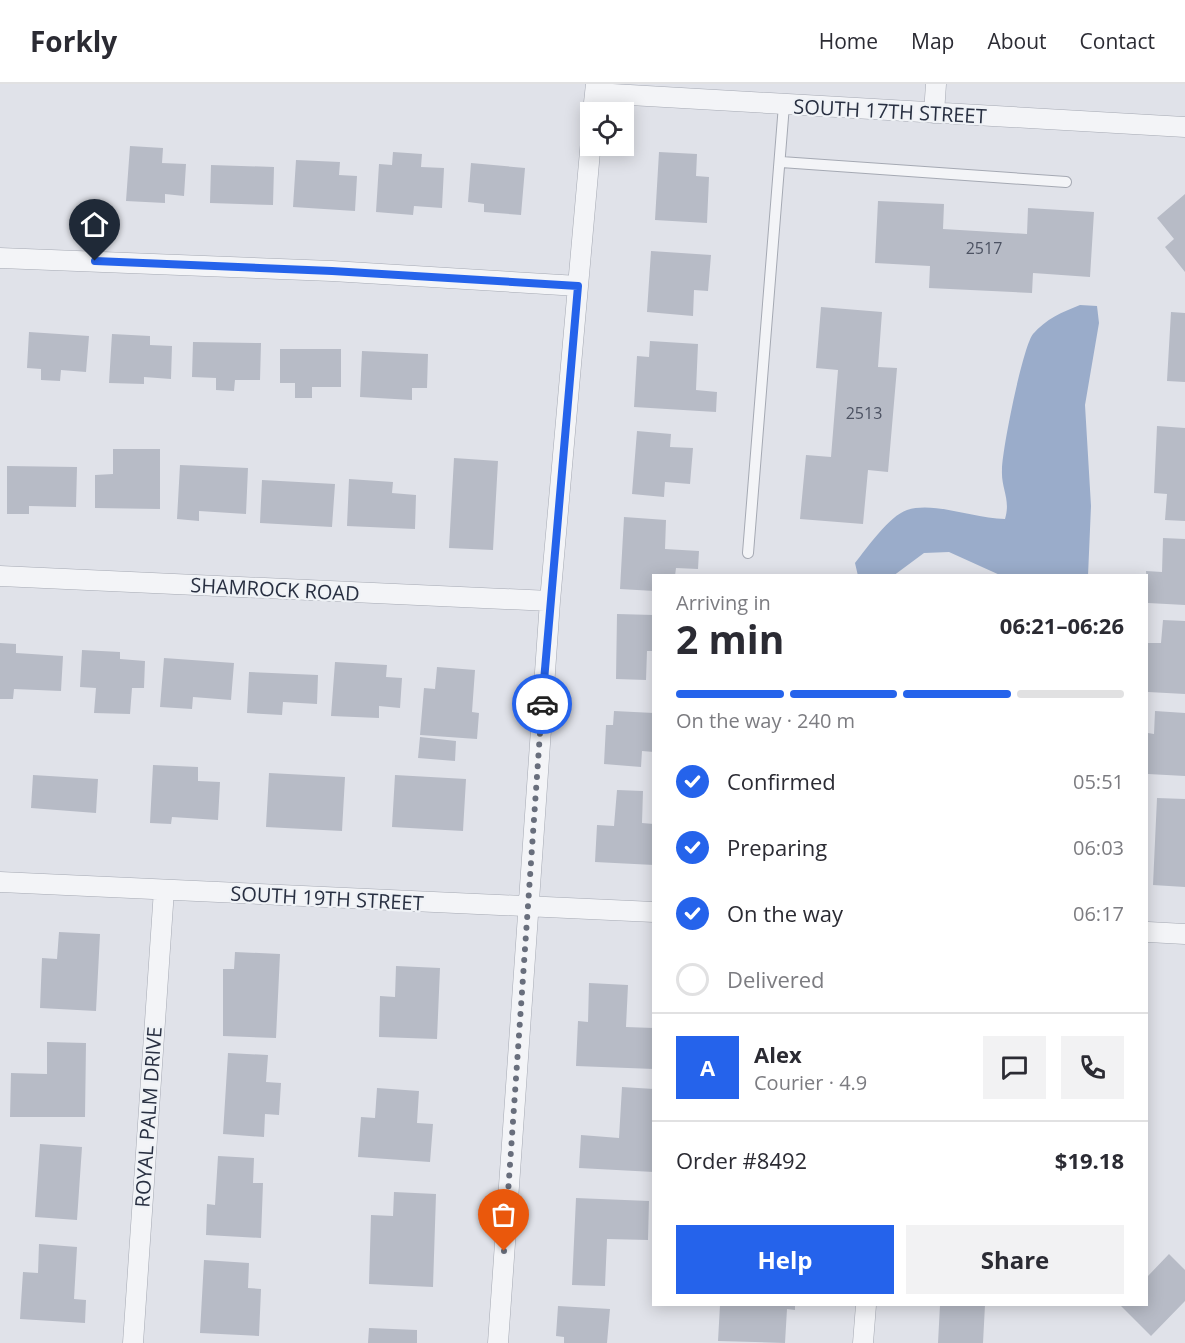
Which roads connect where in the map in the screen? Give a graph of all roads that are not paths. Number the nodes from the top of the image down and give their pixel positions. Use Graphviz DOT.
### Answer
graph roads {
  1 [pos="936,84"];
  2 [pos="595,97"];
  3 [pos="784,105"];
  4 [pos="934,113"];
  5 [pos="1185,127"];
  6 [pos="590,156"];
  7 [pos="781,162"];
  8 [pos="1066,182"];
  9 [pos="0,258"];
  10 [pos="578,286"];
  11 [pos="748,553"];
  12 [pos="0,576"];
  13 [pos="550,601"];
  14 [pos="0,882"];
  15 [pos="164,890"];
  16 [pos="527,907"];
  17 [pos="652,912"];
  18 [pos="1148,932"];
  19 [pos="1185,934"];
  20 [pos="866,1306"];
  21 [pos="133,1343"];
  22 [pos="498,1343"];
  23 [pos="863,1343"];
  1 -- 4 [label="street"];
  2 -- 3 [label="street, SOUTH 17TH STREET"];
  3 -- 4 [label="street, SOUTH 17TH STREET"];
  3 -- 7 [label="lane"];
  4 -- 5 [label="street, SOUTH 17TH STREET"];
  6 -- 10 [label="street"];
  7 -- 8 [label="lane"];
  7 -- 11 [label="lane"];
  9 -- 10 [label="street"];
  10 -- 13 [label="street"];
  12 -- 13 [label="street, SHAMROCK ROAD"];
  13 -- 16 [label="street"];
  14 -- 15 [label="street, SOUTH 19TH STREET"];
  15 -- 16 [label="street, SOUTH 19TH STREET"];
  15 -- 21 [label="street, ROYAL PALM DRIVE"];
  16 -- 17 [label="street, SOUTH 19TH STREET"];
  16 -- 22 [label="street"];
  18 -- 19 [label="street"];
  20 -- 23 [label="street"];
}
